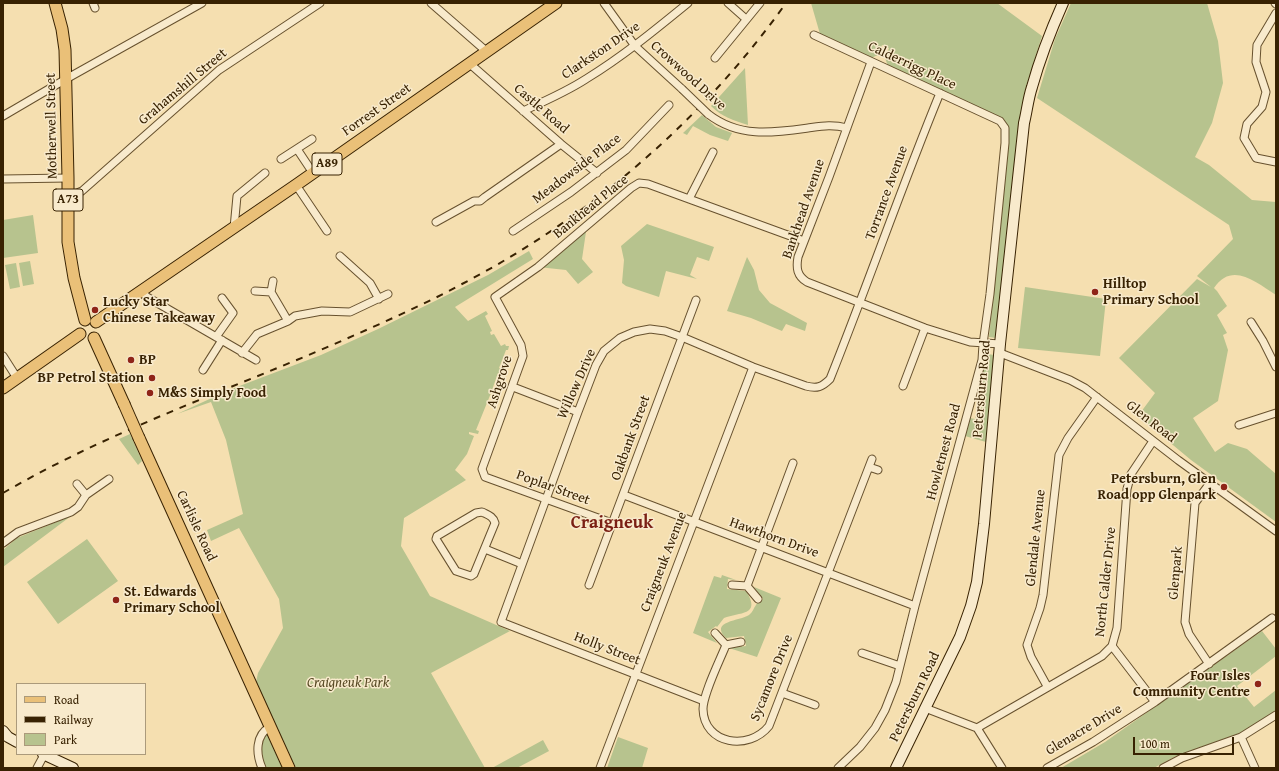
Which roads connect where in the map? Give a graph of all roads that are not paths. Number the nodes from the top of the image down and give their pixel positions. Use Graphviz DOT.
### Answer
graph roads {
  1 [pos="55,3"];
  2 [pos="202,3"];
  3 [pos="320,3"];
  4 [pos="431,3"];
  5 [pos="556,3"];
  6 [pos="604,3"];
  7 [pos="688,3"];
  8 [pos="728,3"];
  9 [pos="760,3"];
  10 [pos="1063,3"];
  11 [pos="1276,13"];
  12 [pos="746,19"];
  13 [pos="814,34"];
  14 [pos="635,46"];
  15 [pos="486,52"];
  16 [pos="715,58"];
  17 [pos="871,62"];
  18 [pos="469,63"];
  19 [pos="66,79"];
  20 [pos="940,93"];
  21 [pos="669,105"];
  22 [pos="523,111"];
  23 [pos="3,116"];
  24 [pos="1000,121"];
  25 [pos="847,128"];
  26 [pos="312,139"];
  27 [pos="560,144"];
  28 [pos="297,149"];
  29 [pos="713,152"];
  30 [pos="281,159"];
  31 [pos="1276,162"];
  32 [pos="265,173"];
  33 [pos="313,173"];
  34 [pos="596,173"];
  35 [pos="68,178"];
  36 [pos="3,179"];
  37 [pos="296,186"];
  38 [pos="68,197"];
  39 [pos="689,199"];
  40 [pos="436,222"];
  41 [pos="234,228"];
  42 [pos="327,231"];
  43 [pos="513,231"];
  44 [pos="804,241"];
  45 [pos="340,256"];
  46 [pos="273,281"];
  47 [pos="140,291"];
  48 [pos="255,291"];
  49 [pos="271,292"];
  50 [pos="388,294"];
  51 [pos="222,298"];
  52 [pos="495,298"];
  53 [pos="379,299"];
  54 [pos="696,300"];
  55 [pos="860,303"];
  56 [pos="91,321"];
  57 [pos="288,321"];
  58 [pos="1251,322"];
  59 [pos="925,328"];
  60 [pos="80,334"];
  61 [pos="682,337"];
  62 [pos="94,338"];
  63 [pos="219,339"];
  64 [pos="983,344"];
  65 [pos="1000,349"];
  66 [pos="242,353"];
  67 [pos="3,356"];
  68 [pos="256,360"];
  69 [pos="1275,364"];
  70 [pos="753,367"];
  71 [pos="203,370"];
  72 [pos="17,378"];
  73 [pos="903,386"];
  74 [pos="513,387"];
  75 [pos="3,388"];
  76 [pos="1097,397"];
  77 [pos="578,412"];
  78 [pos="1276,413"];
  79 [pos="1239,425"];
  80 [pos="1153,441"];
  81 [pos="872,459"];
  82 [pos="793,463"];
  83 [pos="869,467"];
  84 [pos="878,470"];
  85 [pos="485,476"];
  86 [pos="109,479"];
  87 [pos="1210,483"];
  88 [pos="77,484"];
  89 [pos="86,495"];
  90 [pos="624,495"];
  91 [pos="546,499"];
  92 [pos="693,522"];
  93 [pos="612,523"];
  94 [pos="1276,531"];
  95 [pos="3,543"];
  96 [pos="761,548"];
  97 [pos="485,549"];
  98 [pos="522,564"];
  99 [pos="828,572"];
  100 [pos="589,585"];
  101 [pos="732,585"];
  102 [pos="747,586"];
  103 [pos="758,599"];
  104 [pos="916,606"];
  105 [pos="1272,618"];
  106 [pos="501,622"];
  107 [pos="715,632"];
  108 [pos="741,642"];
  109 [pos="726,645"];
  110 [pos="1112,646"];
  111 [pos="862,653"];
  112 [pos="1208,664"];
  113 [pos="900,666"];
  114 [pos="636,674"];
  115 [pos="1047,686"];
  116 [pos="782,692"];
  117 [pos="704,701"];
  118 [pos="1155,702"];
  119 [pos="815,705"];
  120 [pos="925,708"];
  121 [pos="1276,715"];
  122 [pos="270,727"];
  123 [pos="977,728"];
  124 [pos="3,731"];
  125 [pos="1241,737"];
  126 [pos="16,741"];
  127 [pos="43,755"];
  128 [pos="45,755"];
  129 [pos="1167,767"];
  130 [pos="37,768"];
  131 [pos="73,768"];
  132 [pos="262,768"];
  133 [pos="289,768"];
  134 [pos="600,768"];
  135 [pos="838,768"];
  136 [pos="896,768"];
  137 [pos="1002,768"];
  138 [pos="1047,768"];
  139 [pos="1255,768"];
  1 -- 19 [label="main road, Motherwell Street / A73"];
  2 -- 19 [label="street"];
  3 -- 38 [label="street, Grahamshill Street"];
  4 -- 15 [label="street"];
  5 -- 15 [label="main road, Forrest Street / A89"];
  6 -- 14 [label="street, Crowwood Drive"];
  7 -- 14 [label="street, Clarkston Drive"];
  8 -- 12 [label="street"];
  9 -- 12 [label="street"];
  10 -- 65 [label="main road, Petersburn Road"];
  11 -- 31 [label="street"];
  12 -- 16 [label="street"];
  13 -- 17 [label="street, Calderrigg Place"];
  14 -- 22 [label="street, Clarkston Drive"];
  14 -- 25 [label="street, Crowwood Drive, bridge"];
  15 -- 18 [label="main road, Forrest Street / A89"];
  17 -- 20 [label="street, Calderrigg Place"];
  17 -- 25 [label="street, Bankhead Avenue"];
  18 -- 22 [label="street, Castle Road"];
  18 -- 33 [label="main road, Forrest Street / A89"];
  19 -- 23 [label="street"];
  19 -- 35 [label="main road, Motherwell Street / A73"];
  20 -- 24 [label="street, Calderrigg Place"];
  20 -- 55 [label="street, Torrance Avenue"];
  21 -- 34 [label="street, Meadowside Place"];
  22 -- 27 [label="street, Castle Road"];
  24 -- 64 [label="street, Howletnest Road"];
  25 -- 44 [label="street, Bankhead Avenue"];
  26 -- 28 [label="street"];
  27 -- 34 [label="street, Castle Road"];
  27 -- 40 [label="street"];
  28 -- 30 [label="street"];
  28 -- 33 [label="street"];
  29 -- 39 [label="street"];
  32 -- 41 [label="street"];
  33 -- 37 [label="main road, Forrest Street / A89"];
  34 -- 43 [label="street, Meadowside Place"];
  35 -- 36 [label="street"];
  35 -- 38 [label="main road, Motherwell Street / A73"];
  37 -- 41 [label="main road, Forrest Street / A89"];
  37 -- 42 [label="street"];
  38 -- 56 [label="main road, Motherwell Street / A73"];
  39 -- 44 [label="street, Bankhead Place"];
  39 -- 52 [label="street, Bankhead Place"];
  41 -- 47 [label="main road, Forrest Street / A89"];
  44 -- 55 [label="street, Bankhead Avenue"];
  45 -- 53 [label="street"];
  46 -- 49 [label="street"];
  47 -- 56 [label="main road, Forrest Street / A89"];
  47 -- 63 [label="street"];
  48 -- 49 [label="street"];
  49 -- 57 [label="street"];
  50 -- 53 [label="street"];
  51 -- 63 [label="street"];
  52 -- 74 [label="street, Ashgrove"];
  53 -- 57 [label="street"];
  54 -- 61 [label="street, Oakbank Street"];
  55 -- 59 [label="street, Bankhead Avenue"];
  55 -- 70 [label="street, Willow Drive"];
  56 -- 60 [label="main road"];
  56 -- 62 [label="main road"];
  57 -- 66 [label="street"];
  58 -- 69 [label="street"];
  59 -- 64 [label="street, Bankhead Avenue"];
  59 -- 73 [label="street"];
  60 -- 62 [label="main road"];
  60 -- 72 [label="main road"];
  61 -- 70 [label="street, Willow Drive"];
  61 -- 77 [label="street, Willow Drive"];
  61 -- 90 [label="street, Oakbank Street"];
  62 -- 122 [label="main road, Carlisle Road, bridge"];
  63 -- 66 [label="street"];
  63 -- 71 [label="street"];
  64 -- 65 [label="street, Bankhead Avenue"];
  64 -- 104 [label="street, Howletnest Road"];
  65 -- 76 [label="street, Glen Road"];
  65 -- 120 [label="main road, Petersburn Road"];
  66 -- 68 [label="street"];
  67 -- 72 [label="street"];
  70 -- 92 [label="street, Craigneuk Avenue"];
  72 -- 75 [label="main road"];
  74 -- 77 [label="street"];
  74 -- 85 [label="street, Ashgrove"];
  76 -- 80 [label="street, Glen Road"];
  76 -- 115 [label="street, Glendale Avenue"];
  77 -- 91 [label="street, Willow Drive"];
  78 -- 79 [label="street"];
  80 -- 87 [label="street, Glen Road"];
  80 -- 110 [label="street, North Calder Drive"];
  81 -- 83 [label="street, Sycamore Drive"];
  82 -- 96 [label="street"];
  83 -- 84 [label="street"];
  83 -- 99 [label="street, Sycamore Drive"];
  85 -- 91 [label="street, Poplar Street"];
  86 -- 89 [label="street"];
  87 -- 94 [label="street, Glen Road"];
  87 -- 112 [label="street, Glenpark"];
  88 -- 89 [label="street"];
  89 -- 95 [label="street"];
  90 -- 92 [label="street, Hawthorn Drive"];
  90 -- 93 [label="street, Oakbank Street"];
  91 -- 93 [label="street, Poplar Street"];
  91 -- 98 [label="street, Willow Drive"];
  92 -- 96 [label="street, Hawthorn Drive"];
  92 -- 114 [label="street, Craigneuk Avenue"];
  93 -- 100 [label="street, Oakbank Street"];
  96 -- 99 [label="street, Hawthorn Drive"];
  96 -- 102 [label="street"];
  97 -- 97 [label="street"];
  97 -- 98 [label="street"];
  98 -- 106 [label="street, Willow Drive"];
  99 -- 104 [label="street, Hawthorn Drive"];
  99 -- 116 [label="street, Sycamore Drive"];
  101 -- 102 [label="street"];
  102 -- 103 [label="street"];
  104 -- 113 [label="street, Howletnest Road"];
  105 -- 112 [label="street, Glenacre Drive"];
  106 -- 114 [label="street, Holly Street"];
  107 -- 109 [label="street"];
  108 -- 109 [label="street"];
  109 -- 117 [label="street"];
  110 -- 115 [label="street, North Calder Drive"];
  110 -- 118 [label="street"];
  111 -- 113 [label="street"];
  112 -- 118 [label="street, Glenacre Drive"];
  113 -- 135 [label="street, Howletnest Road"];
  114 -- 117 [label="street, Holly Street"];
  114 -- 134 [label="street, Craigneuk Avenue"];
  115 -- 123 [label="street, North Calder Drive"];
  116 -- 117 [label="street, Sycamore Drive"];
  116 -- 119 [label="street"];
  118 -- 138 [label="street, Glenacre Drive"];
  120 -- 123 [label="street"];
  120 -- 136 [label="main road, Petersburn Road"];
  121 -- 125 [label="street"];
  122 -- 132 [label="street"];
  122 -- 133 [label="main road, Carlisle Road"];
  123 -- 137 [label="street"];
  124 -- 126 [label="main road"];
  125 -- 129 [label="street"];
  125 -- 139 [label="street"];
  127 -- 130 [label="street"];
  128 -- 131 [label="main road"];
}
